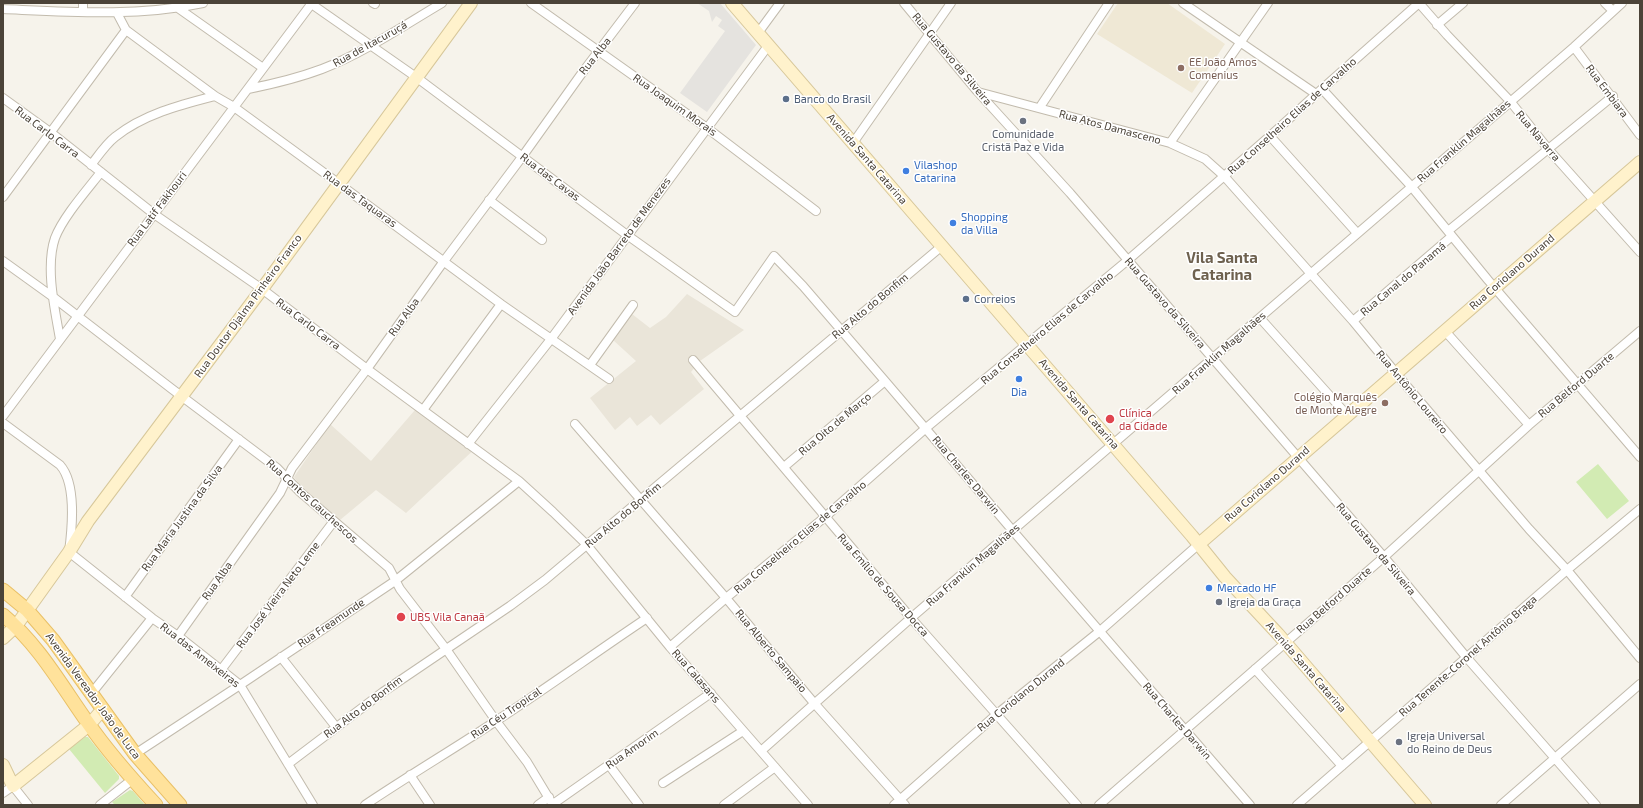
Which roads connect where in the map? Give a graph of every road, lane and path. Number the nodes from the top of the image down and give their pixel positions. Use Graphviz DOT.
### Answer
graph roads {
  1 [pos="83,3"];
  2 [pos="202,3"];
  3 [pos="311,3"];
  4 [pos="442,3"];
  5 [pos="470,3"];
  6 [pos="531,3"];
  7 [pos="635,3"];
  8 [pos="732,3"];
  9 [pos="780,3"];
  10 [pos="904,3"];
  11 [pos="951,3"];
  12 [pos="1109,3"];
  13 [pos="1183,3"];
  14 [pos="1268,3"];
  15 [pos="1419,3"];
  16 [pos="1463,3"];
  17 [pos="1605,3"];
  18 [pos="1622,3"];
  19 [pos="178,8"];
  20 [pos="3,9"];
  21 [pos="1613,11"];
  22 [pos="83,12"];
  23 [pos="117,13"];
  24 [pos="1437,25"];
  25 [pos="126,30"];
  26 [pos="758,33"];
  27 [pos="931,34"];
  28 [pos="1240,42"];
  29 [pos="369,46"];
  30 [pos="768,46"];
  31 [pos="1574,47"];
  32 [pos="599,52"];
  33 [pos="264,68"];
  34 [pos="416,77"];
  35 [pos="248,89"];
  36 [pos="977,91"];
  37 [pos="1319,92"];
  38 [pos="216,96"];
  39 [pos="1613,96"];
  40 [pos="3,98"];
  41 [pos="1510,101"];
  42 [pos="234,107"];
  43 [pos="1040,107"];
  44 [pos="707,128"];
  45 [pos="50,132"];
  46 [pos="1640,135"];
  47 [pos="1270,136"];
  48 [pos="853,143"];
  49 [pos="1170,143"];
  50 [pos="1549,150"];
  51 [pos="522,156"];
  52 [pos="1640,162"];
  53 [pos="91,165"];
  54 [pos="101,172"];
  55 [pos="1224,176"];
  56 [pos="338,183"];
  57 [pos="1411,186"];
  58 [pos="3,197"];
  59 [pos="489,200"];
  60 [pos="1594,200"];
  61 [pos="816,211"];
  62 [pos="154,214"];
  63 [pos="1357,233"];
  64 [pos="1450,234"];
  65 [pos="627,235"];
  66 [pos="542,240"];
  67 [pos="942,246"];
  68 [pos="1640,252"];
  69 [pos="774,256"];
  70 [pos="1128,260"];
  71 [pos="3,261"];
  72 [pos="444,261"];
  73 [pos="1311,274"];
  74 [pos="1495,287"];
  75 [pos="262,289"];
  76 [pos="53,297"];
  77 [pos="501,304"];
  78 [pos="633,305"];
  79 [pos="77,317"];
  80 [pos="1260,318"];
  81 [pos="1353,321"];
  82 [pos="841,330"];
  83 [pos="1445,331"];
  84 [pos="1640,331"];
  85 [pos="60,339"];
  86 [pos="551,339"];
  87 [pos="1027,345"];
  88 [pos="1213,358"];
  89 [pos="693,360"];
  90 [pos="590,365"];
  91 [pos="367,369"];
  92 [pos="1396,372"];
  93 [pos="609,379"];
  94 [pos="886,381"];
  95 [pos="1578,384"];
  96 [pos="182,397"];
  97 [pos="423,410"];
  98 [pos="1348,414"];
  99 [pos="3,416"];
  100 [pos="740,416"];
  101 [pos="3,423"];
  102 [pos="575,424"];
  103 [pos="1529,425"];
  104 [pos="926,428"];
  105 [pos="239,439"];
  106 [pos="468,444"];
  107 [pos="1113,444"];
  108 [pos="1298,457"];
  109 [pos="1640,457"];
  110 [pos="784,467"];
  111 [pos="1480,471"];
  112 [pos="288,478"];
  113 [pos="519,481"];
  114 [pos="641,500"];
  115 [pos="1640,509"];
  116 [pos="825,517"];
  117 [pos="334,521"];
  118 [pos="1013,531"];
  119 [pos="586,544"];
  120 [pos="1198,544"];
  121 [pos="69,552"];
  122 [pos="1384,557"];
  123 [pos="1567,570"];
  124 [pos="395,581"];
  125 [pos="3,590"];
  126 [pos="125,597"];
  127 [pos="726,598"];
  128 [pos="27,610"];
  129 [pos="3,615"];
  130 [pos="152,618"];
  131 [pos="647,618"];
  132 [pos="911,618"];
  133 [pos="16,626"];
  134 [pos="1100,632"];
  135 [pos="178,636"];
  136 [pos="3,638"];
  137 [pos="1285,644"];
  138 [pos="670,646"];
  139 [pos="446,649"];
  140 [pos="281,657"];
  141 [pos="1467,658"];
  142 [pos="1640,658"];
  143 [pos="1255,669"];
  144 [pos="222,670"];
  145 [pos="1640,684"];
  146 [pos="240,686"];
  147 [pos="91,694"];
  148 [pos="711,694"];
  149 [pos="814,703"];
  150 [pos="103,709"];
  151 [pos="997,714"];
  152 [pos="496,721"];
  153 [pos="89,725"];
  154 [pos="336,727"];
  155 [pos="1185,729"];
  156 [pos="743,731"];
  157 [pos="1370,741"];
  158 [pos="761,751"];
  159 [pos="135,754"];
  160 [pos="1554,758"];
  161 [pos="288,764"];
  162 [pos="3,765"];
  163 [pos="609,765"];
  164 [pos="1342,766"];
  165 [pos="775,767"];
  166 [pos="410,775"];
  167 [pos="133,779"];
  168 [pos="663,783"];
  169 [pos="13,786"];
  170 [pos="3,793"];
  171 [pos="552,802"];
  172 [pos="899,803"];
  173 [pos="28,805"];
  174 [pos="100,805"];
  175 [pos="156,805"];
  176 [pos="180,805"];
  177 [pos="313,805"];
  178 [pos="365,805"];
  179 [pos="430,805"];
  180 [pos="538,805"];
  181 [pos="639,805"];
  182 [pos="724,805"];
  183 [pos="808,805"];
  184 [pos="1077,805"];
  185 [pos="1099,805"];
  186 [pos="1250,805"];
  187 [pos="1297,805"];
  188 [pos="1425,805"];
  189 [pos="1501,805"];
  190 [pos="1596,805"];
  1 -- 22 [label="street"];
  2 -- 19 [label="street"];
  3 -- 29 [label="street, Rua das Cavas"];
  3 -- 33 [label="street, Rua Latif Fakhouri"];
  4 -- 29 [label="street, Rua de Itacuruçá"];
  5 -- 34 [label="street, Rua Doutor Djalma Pinheiro Franco"];
  6 -- 32 [label="street, Rua Joaquim Morais"];
  7 -- 32 [label="street, Rua Alba"];
  8 -- 26 [label="street, Avenida Santa Catarina"];
  9 -- 26 [label="street"];
  10 -- 27 [label="street, Rua Gustavo da Silveira"];
  11 -- 27 [label="street"];
  12 -- 43 [label="street"];
  13 -- 28 [label="street"];
  14 -- 28 [label="street, Rua Atos Damasceno"];
  15 -- 24 [label="street, Rua Navarra"];
  15 -- 37 [label="street, Rua Conselheiro Elias de Carvalho"];
  16 -- 24 [label="street"];
  17 -- 21 [label="street"];
  18 -- 21 [label="street, Rua Franklin Magalhães"];
  19 -- 23 [label="street"];
  19 -- 33 [label="street"];
  20 -- 22 [label="street"];
  21 -- 31 [label="street, Rua Franklin Magalhães"];
  22 -- 23 [label="street"];
  23 -- 25 [label="street, Rua das Taquaras"];
  24 -- 41 [label="street, Rua Navarra"];
  25 -- 38 [label="street, Rua das Taquaras"];
  25 -- 45 [label="street"];
  26 -- 30 [label="street, Avenida Santa Catarina"];
  27 -- 36 [label="street, Rua Gustavo da Silveira"];
  27 -- 48 [label="street"];
  28 -- 37 [label="street"];
  28 -- 49 [label="street, Rua Atos Damasceno"];
  29 -- 34 [label="street, Rua das Cavas"];
  29 -- 35 [label="street, Rua de Itacuruçá"];
  30 -- 44 [label="street, Avenida João Barreto de Menezes"];
  30 -- 48 [label="street, Avenida Santa Catarina"];
  31 -- 39 [label="street, Rua Embiara"];
  31 -- 41 [label="street, Rua Franklin Magalhães"];
  32 -- 44 [label="street, Rua Joaquim Morais"];
  32 -- 51 [label="street, Rua Alba"];
  33 -- 35 [label="street, Rua Latif Fakhouri"];
  34 -- 51 [label="street, Rua das Cavas"];
  34 -- 56 [label="street, Rua Doutor Djalma Pinheiro Franco"];
  35 -- 42 [label="street, Rua Latif Fakhouri"];
  36 -- 43 [label="street, Rua Atos Damasceno"];
  36 -- 70 [label="street, Rua Gustavo da Silveira"];
  37 -- 47 [label="street, Rua Conselheiro Elias de Carvalho"];
  37 -- 57 [label="street"];
  38 -- 42 [label="street, Rua das Taquaras"];
  38 -- 53 [label="street"];
  39 -- 46 [label="street, Rua Embiara"];
  39 -- 50 [label="street, Rua Canal do Panamá"];
  40 -- 45 [label="street, Rua Carlo Carra"];
  41 -- 50 [label="street, Rua Navarra"];
  41 -- 57 [label="street, Rua Franklin Magalhães"];
  42 -- 56 [label="street, Rua das Taquaras"];
  42 -- 62 [label="street, Rua Latif Fakhouri"];
  43 -- 49 [label="street, Rua Atos Damasceno"];
  44 -- 61 [label="street, Rua Joaquim Morais"];
  44 -- 65 [label="street, Avenida João Barreto de Menezes"];
  45 -- 53 [label="street, Rua Carlo Carra"];
  45 -- 58 [label="street"];
  47 -- 55 [label="street, Rua Conselheiro Elias de Carvalho"];
  47 -- 63 [label="street"];
  48 -- 67 [label="street, Avenida Santa Catarina"];
  49 -- 55 [label="street, Rua Antônio Loureiro"];
  50 -- 60 [label="street, Rua Navarra"];
  50 -- 64 [label="street, Rua Canal do Panamá"];
  51 -- 59 [label="street, Rua Alba"];
  51 -- 65 [label="street, Rua das Cavas"];
  52 -- 60 [label="street, Rua Coriolano Durand"];
  53 -- 54 [label="street, Rua Carlo Carra"];
  54 -- 62 [label="street, Rua Carlo Carra"];
  54 -- 76 [label="street"];
  55 -- 70 [label="street, Rua Conselheiro Elias de Carvalho"];
  55 -- 73 [label="street, Rua Antônio Loureiro"];
  56 -- 72 [label="street, Rua das Taquaras"];
  56 -- 75 [label="street, Rua Doutor Djalma Pinheiro Franco"];
  57 -- 63 [label="street, Rua Franklin Magalhães"];
  57 -- 64 [label="street"];
  59 -- 66 [label="street"];
  59 -- 72 [label="street, Rua Alba"];
  60 -- 68 [label="street, Rua Navarra"];
  60 -- 74 [label="street, Rua Coriolano Durand"];
  62 -- 75 [label="street, Rua Carlo Carra"];
  62 -- 79 [label="street, Rua Latif Fakhouri"];
  63 -- 73 [label="street, Rua Franklin Magalhães"];
  64 -- 74 [label="street"];
  64 -- 81 [label="street, Rua Canal do Panamá"];
  65 -- 69 [label="street, Rua das Cavas"];
  65 -- 86 [label="street, Avenida João Barreto de Menezes"];
  67 -- 82 [label="street, Rua Alto do Bonfim"];
  67 -- 87 [label="street, Avenida Santa Catarina"];
  69 -- 82 [label="street, Rua Charles Darwin"];
  70 -- 87 [label="street, Rua Conselheiro Elias de Carvalho"];
  70 -- 88 [label="street, Rua Gustavo da Silveira"];
  71 -- 76 [label="street, Rua Contos Gauchescos"];
  72 -- 77 [label="street, Rua das Taquaras"];
  72 -- 91 [label="street, Rua Alba"];
  73 -- 80 [label="street, Rua Franklin Magalhães"];
  73 -- 81 [label="street, Rua Antônio Loureiro"];
  74 -- 83 [label="street, Rua Coriolano Durand"];
  74 -- 95 [label="street"];
  75 -- 91 [label="street, Rua Carlo Carra"];
  75 -- 96 [label="street, Rua Doutor Djalma Pinheiro Franco"];
  76 -- 79 [label="street, Rua Contos Gauchescos"];
  76 -- 85 [label="street"];
  77 -- 86 [label="street, Rua das Taquaras"];
  77 -- 97 [label="street"];
  78 -- 90 [label="street"];
  79 -- 85 [label="street, Rua Latif Fakhouri"];
  79 -- 96 [label="street, Rua Contos Gauchescos"];
  80 -- 88 [label="street, Rua Franklin Magalhães"];
  80 -- 98 [label="street"];
  81 -- 92 [label="street, Rua Antônio Loureiro"];
  82 -- 94 [label="street, Rua Charles Darwin"];
  82 -- 100 [label="street, Rua Alto do Bonfim"];
  83 -- 92 [label="street, Rua Coriolano Durand"];
  83 -- 103 [label="street"];
  84 -- 95 [label="street, Rua Belford Duarte"];
  85 -- 99 [label="street, Rua Latif Fakhouri"];
  86 -- 90 [label="street, Rua das Taquaras"];
  86 -- 106 [label="street, Avenida João Barreto de Menezes"];
  87 -- 104 [label="street, Rua Conselheiro Elias de Carvalho"];
  87 -- 107 [label="street, Avenida Santa Catarina"];
  88 -- 107 [label="street, Rua Franklin Magalhães"];
  88 -- 108 [label="street, Rua Gustavo da Silveira"];
  89 -- 100 [label="street, Rua Emílio de Sousa Docca"];
  90 -- 93 [label="street, Rua das Taquaras"];
  91 -- 97 [label="street, Rua Carlo Carra"];
  91 -- 112 [label="street, Rua Alba"];
  92 -- 98 [label="street, Rua Coriolano Durand"];
  92 -- 111 [label="street, Rua Antônio Loureiro"];
  94 -- 104 [label="street, Rua Charles Darwin"];
  94 -- 110 [label="street, Rua Oito de Março"];
  95 -- 103 [label="street, Rua Belford Duarte"];
  95 -- 109 [label="street"];
  96 -- 105 [label="street, Rua Contos Gauchescos"];
  96 -- 121 [label="street, Rua Doutor Djalma Pinheiro Franco"];
  97 -- 106 [label="street, Rua Carlo Carra"];
  98 -- 108 [label="street, Rua Coriolano Durand"];
  100 -- 110 [label="street, Rua Emílio de Sousa Docca"];
  100 -- 114 [label="street, Rua Alto do Bonfim"];
  101 -- 121 [label="street"];
  102 -- 114 [label="street, Rua Alberto Sampaio"];
  103 -- 111 [label="street, Rua Belford Duarte"];
  104 -- 116 [label="street, Rua Conselheiro Elias de Carvalho"];
  104 -- 118 [label="street, Rua Charles Darwin"];
  105 -- 112 [label="street, Rua Contos Gauchescos"];
  105 -- 126 [label="street, Rua Maria Justina da Silva"];
  106 -- 113 [label="street, Rua Carlo Carra"];
  107 -- 118 [label="street, Rua Franklin Magalhães"];
  107 -- 120 [label="street, Avenida Santa Catarina"];
  108 -- 120 [label="street, Rua Coriolano Durand"];
  108 -- 122 [label="street, Rua Gustavo da Silveira"];
  110 -- 116 [label="street, Rua Emílio de Sousa Docca"];
  111 -- 122 [label="street, Rua Belford Duarte"];
  111 -- 123 [label="street, Rua Antônio Loureiro"];
  112 -- 117 [label="street, Rua Contos Gauchescos"];
  112 -- 135 [label="street, Rua Alba"];
  113 -- 119 [label="street, Rua Carlo Carra"];
  113 -- 124 [label="street, Rua Freamunde"];
  114 -- 119 [label="street, Rua Alto do Bonfim"];
  114 -- 127 [label="street, Rua Alberto Sampaio"];
  115 -- 123 [label="street, Rua Tenente-Coronel Antônio Braga"];
  116 -- 127 [label="street, Rua Conselheiro Elias de Carvalho"];
  116 -- 132 [label="street, Rua Emílio de Sousa Docca"];
  117 -- 124 [label="street, Rua Contos Gauchescos"];
  117 -- 144 [label="street, Rua José Vieira Neto Leme"];
  118 -- 132 [label="street, Rua Franklin Magalhães"];
  118 -- 134 [label="street, Rua Charles Darwin"];
  119 -- 131 [label="street, Rua Calasans"];
  119 -- 139 [label="street, Rua Alto do Bonfim"];
  120 -- 134 [label="street, Rua Coriolano Durand"];
  120 -- 137 [label="street, Avenida Santa Catarina"];
  121 -- 126 [label="street, Rua das Ameixeiras"];
  121 -- 128 [label="street, Rua Doutor Djalma Pinheiro Franco"];
  122 -- 137 [label="street, Rua Belford Duarte"];
  122 -- 141 [label="street, Rua Gustavo da Silveira"];
  123 -- 141 [label="street, Rua Tenente-Coronel Antônio Braga"];
  123 -- 142 [label="street, Rua Antônio Loureiro"];
  124 -- 139 [label="street, Rua Contos Gauchescos"];
  124 -- 140 [label="street, Rua Freamunde"];
  125 -- 128 [label="main road, Avenida Vereador João de Luca"];
  126 -- 130 [label="street, Rua das Ameixeiras"];
  127 -- 138 [label="street, Rua Conselheiro Elias de Carvalho"];
  127 -- 149 [label="street, Rua Alberto Sampaio"];
  128 -- 133 [label="street, Rua Doutor Djalma Pinheiro Franco"];
  128 -- 147 [label="main road, Avenida Vereador João de Luca"];
  129 -- 133 [label="main road, Avenida Vereador João de Luca"];
  130 -- 135 [label="street, Rua das Ameixeiras"];
  130 -- 147 [label="street"];
  131 -- 138 [label="street, Rua Calasans"];
  131 -- 152 [label="street, Rua Céu Tropical"];
  132 -- 149 [label="street, Rua Franklin Magalhães"];
  132 -- 151 [label="street, Rua Emílio de Sousa Docca"];
  133 -- 136 [label="street"];
  133 -- 153 [label="main road, Avenida Vereador João de Luca"];
  134 -- 151 [label="street, Rua Coriolano Durand"];
  134 -- 155 [label="street, Rua Charles Darwin"];
  135 -- 144 [label="street, Rua das Ameixeiras"];
  137 -- 143 [label="street, Rua Belford Duarte"];
  137 -- 157 [label="street, Avenida Santa Catarina"];
  138 -- 148 [label="street, Rua Calasans"];
  139 -- 152 [label="street, Rua Contos Gauchescos"];
  139 -- 154 [label="street, Rua Alto do Bonfim"];
  140 -- 146 [label="street, Rua Freamunde"];
  140 -- 154 [label="street"];
  141 -- 157 [label="street, Rua Tenente-Coronel Antônio Braga"];
  141 -- 160 [label="street, Rua Gustavo da Silveira"];
  143 -- 155 [label="street, Rua Belford Duarte"];
  143 -- 164 [label="street"];
  144 -- 146 [label="street, Rua das Ameixeiras"];
  145 -- 160 [label="street"];
  146 -- 159 [label="street, Rua Freamunde"];
  146 -- 161 [label="street, Rua das Ameixeiras"];
  147 -- 150 [label="main road, Avenida Vereador João de Luca"];
  148 -- 156 [label="street, Rua Calasans"];
  148 -- 163 [label="street, Rua Amorim"];
  149 -- 158 [label="street, Rua Franklin Magalhães"];
  149 -- 172 [label="street, Rua Alberto Sampaio"];
  150 -- 153 [label="street"];
  150 -- 159 [label="main road, Avenida Vereador João de Luca"];
  151 -- 172 [label="street, Rua Coriolano Durand"];
  151 -- 184 [label="street, Rua Emílio de Sousa Docca"];
  152 -- 166 [label="street, Rua Céu Tropical"];
  152 -- 171 [label="street, Rua Contos Gauchescos"];
  153 -- 167 [label="main road, Avenida Vereador João de Luca"];
  153 -- 169 [label="street"];
  154 -- 161 [label="street, Rua Alto do Bonfim"];
  155 -- 185 [label="street, Rua Belford Duarte"];
  155 -- 186 [label="street, Rua Charles Darwin"];
  156 -- 158 [label="street, Rua Calasans"];
  156 -- 168 [label="street"];
  157 -- 164 [label="street, Rua Tenente-Coronel Antônio Braga"];
  157 -- 188 [label="street, Avenida Santa Catarina"];
  158 -- 165 [label="street, Rua Calasans"];
  159 -- 176 [label="main road, Avenida Vereador João de Luca"];
  160 -- 189 [label="street"];
  160 -- 190 [label="street, Rua Gustavo da Silveira"];
  161 -- 177 [label="street, Rua das Ameixeiras"];
  162 -- 169 [label="street"];
  163 -- 171 [label="street, Rua Amorim"];
  163 -- 181 [label="street"];
  164 -- 187 [label="street, Rua Tenente-Coronel Antônio Braga"];
  165 -- 182 [label="street"];
  165 -- 183 [label="street, Rua Calasans"];
  166 -- 178 [label="street, Rua Céu Tropical"];
  166 -- 179 [label="street"];
  167 -- 174 [label="street"];
  167 -- 175 [label="main road, Avenida Vereador João de Luca"];
  169 -- 170 [label="street"];
  169 -- 173 [label="street"];
  171 -- 180 [label="street, Rua Amorim"];
}
